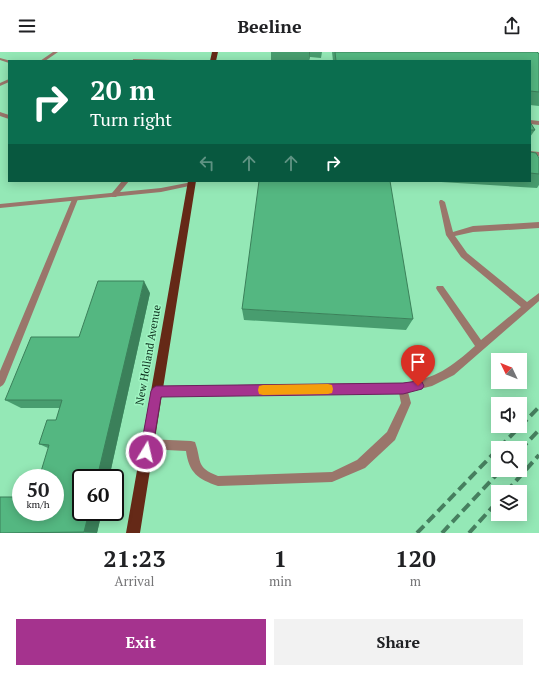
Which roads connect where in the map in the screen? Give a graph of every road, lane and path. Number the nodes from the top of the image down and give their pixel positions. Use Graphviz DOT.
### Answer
graph roads {
  1 [pos="56,52"];
  2 [pos="44,60"];
  3 [pos="125,182"];
  4 [pos="190,182"];
  5 [pos="114,195"];
  6 [pos="75,199"];
  7 [pos="442,202"];
  8 [pos="0,206"];
  9 [pos="539,225"];
  10 [pos="450,236"];
  11 [pos="440,288"];
  12 [pos="539,296"];
  13 [pos="527,307"];
  14 [pos="481,347"];
  15 [pos="0,382"];
  16 [pos="403,388"];
  17 [pos="156,391"];
  18 [pos="147,444"];
  19 [pos="133,533"];
  1 -- 2 [label="street"];
  3 -- 5 [label="street"];
  4 -- 5 [label="street"];
  4 -- 17 [label="main road, New Holland Avenue"];
  5 -- 6 [label="street"];
  6 -- 8 [label="street"];
  6 -- 15 [label="street"];
  7 -- 10 [label="street"];
  9 -- 10 [label="street"];
  10 -- 13 [label="street"];
  11 -- 14 [label="street"];
  12 -- 13 [label="street"];
  13 -- 14 [label="street"];
  14 -- 16 [label="street"];
  16 -- 17 [label="street"];
  16 -- 18 [label="street"];
  17 -- 18 [label="main road, New Holland Avenue"];
  18 -- 19 [label="main road, New Holland Avenue"];
}
